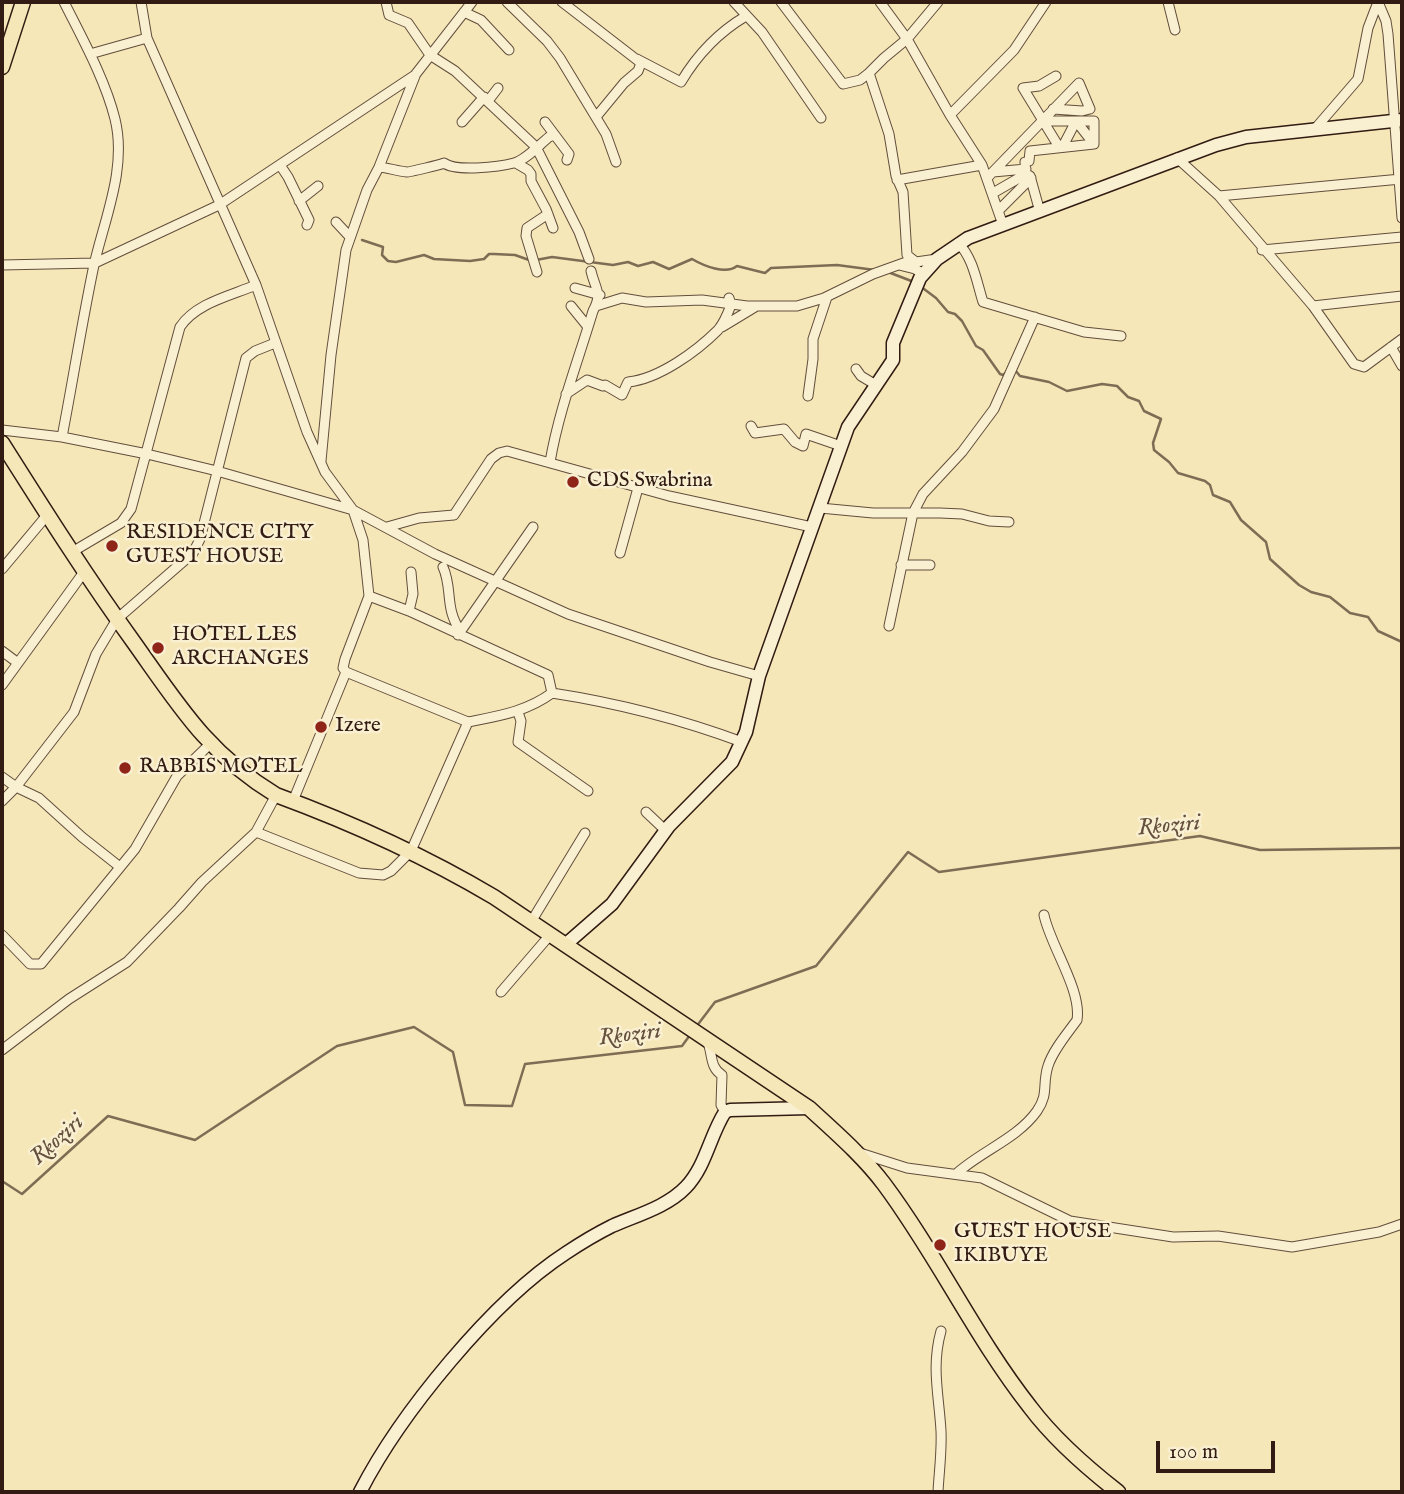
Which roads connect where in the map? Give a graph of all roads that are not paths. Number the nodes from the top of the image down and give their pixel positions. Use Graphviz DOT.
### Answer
graph roads {
  1 [pos="23,2"];
  2 [pos="64,2"];
  3 [pos="141,2"];
  4 [pos="386,2"];
  5 [pos="472,2"];
  6 [pos="507,2"];
  7 [pos="562,2"];
  8 [pos="734,2"];
  9 [pos="781,2"];
  10 [pos="880,2"];
  11 [pos="938,2"];
  12 [pos="1046,2"];
  13 [pos="1168,2"];
  14 [pos="1378,2"];
  15 [pos="464,12"];
  16 [pos="746,16"];
  17 [pos="1175,30"];
  18 [pos="147,38"];
  19 [pos="907,39"];
  20 [pos="509,50"];
  21 [pos="90,54"];
  22 [pos="430,55"];
  23 [pos="636,58"];
  24 [pos="2,67"];
  25 [pos="869,74"];
  26 [pos="415,75"];
  27 [pos="1056,76"];
  28 [pos="498,88"];
  29 [pos="486,99"];
  30 [pos="1042,109"];
  31 [pos="950,115"];
  32 [pos="596,117"];
  33 [pos="821,118"];
  34 [pos="1399,120"];
  35 [pos="1076,121"];
  36 [pos="462,122"];
  37 [pos="545,122"];
  38 [pos="1314,130"];
  39 [pos="554,135"];
  40 [pos="1094,144"];
  41 [pos="1076,146"];
  42 [pos="536,147"];
  43 [pos="1061,147"];
  44 [pos="1014,150"];
  45 [pos="1006,158"];
  46 [pos="1177,159"];
  47 [pos="567,160"];
  48 [pos="616,162"];
  49 [pos="516,163"];
  50 [pos="982,164"];
  51 [pos="280,165"];
  52 [pos="379,167"];
  53 [pos="1028,169"];
  54 [pos="990,175"];
  55 [pos="1400,179"];
  56 [pos="897,180"];
  57 [pos="318,186"];
  58 [pos="993,193"];
  59 [pos="1219,197"];
  60 [pos="299,201"];
  61 [pos="219,205"];
  62 [pos="999,210"];
  63 [pos="1040,212"];
  64 [pos="548,215"];
  65 [pos="1402,218"];
  66 [pos="335,222"];
  67 [pos="307,225"];
  68 [pos="1003,225"];
  69 [pos="553,228"];
  70 [pos="350,237"];
  71 [pos="1402,237"];
  72 [pos="958,243"];
  73 [pos="1262,250"];
  74 [pos="589,259"];
  75 [pos="937,259"];
  76 [pos="912,260"];
  77 [pos="95,263"];
  78 [pos="2,265"];
  79 [pos="899,265"];
  80 [pos="591,271"];
  81 [pos="537,272"];
  82 [pos="924,274"];
  83 [pos="256,285"];
  84 [pos="575,289"];
  85 [pos="600,295"];
  86 [pos="1402,296"];
  87 [pos="827,297"];
  88 [pos="610,301"];
  89 [pos="730,302"];
  90 [pos="754,305"];
  91 [pos="571,306"];
  92 [pos="596,306"];
  93 [pos="1313,306"];
  94 [pos="1035,317"];
  95 [pos="588,327"];
  96 [pos="720,328"];
  97 [pos="1121,336"];
  98 [pos="1402,339"];
  99 [pos="275,343"];
  100 [pos="1391,347"];
  101 [pos="1402,366"];
  102 [pos="856,369"];
  103 [pos="574,371"];
  104 [pos="587,380"];
  105 [pos="876,385"];
  106 [pos="566,394"];
  107 [pos="808,396"];
  108 [pos="751,426"];
  109 [pos="2,430"];
  110 [pos="62,437"];
  111 [pos="2,443"];
  112 [pos="841,446"];
  113 [pos="147,454"];
  114 [pos="321,462"];
  115 [pos="550,462"];
  116 [pos="218,471"];
  117 [pos="638,488"];
  118 [pos="820,508"];
  119 [pos="353,510"];
  120 [pos="913,513"];
  121 [pos="48,514"];
  122 [pos="1009,522"];
  123 [pos="387,527"];
  124 [pos="533,527"];
  125 [pos="812,527"];
  126 [pos="72,552"];
  127 [pos="621,553"];
  128 [pos="901,565"];
  129 [pos="930,565"];
  130 [pos="443,567"];
  131 [pos="2,569"];
  132 [pos="84,572"];
  133 [pos="411,572"];
  134 [pos="498,580"];
  135 [pos="369,596"];
  136 [pos="408,611"];
  137 [pos="117,619"];
  138 [pos="889,626"];
  139 [pos="460,634"];
  140 [pos="2,652"];
  141 [pos="18,663"];
  142 [pos="346,672"];
  143 [pos="760,676"];
  144 [pos="2,685"];
  145 [pos="552,693"];
  146 [pos="518,712"];
  147 [pos="467,722"];
  148 [pos="742,742"];
  149 [pos="210,744"];
  150 [pos="2,777"];
  151 [pos="16,787"];
  152 [pos="588,791"];
  153 [pos="276,795"];
  154 [pos="2,801"];
  155 [pos="293,801"];
  156 [pos="646,812"];
  157 [pos="665,830"];
  158 [pos="256,832"];
  159 [pos="585,833"];
  160 [pos="411,851"];
  161 [pos="120,867"];
  162 [pos="1045,915"];
  163 [pos="531,922"];
  164 [pos="2,935"];
  165 [pos="550,935"];
  166 [pos="565,945"];
  167 [pos="501,992"];
  168 [pos="702,1034"];
  169 [pos="2,1050"];
  170 [pos="809,1108"];
  171 [pos="725,1112"];
  172 [pos="855,1151"];
  173 [pos="956,1174"];
  174 [pos="1402,1224"];
  175 [pos="941,1331"];
  176 [pos="360,1492"];
  177 [pos="938,1492"];
  178 [pos="1118,1492"];
  1 -- 24 [label="main road"];
  2 -- 21 [label="street"];
  3 -- 18 [label="street"];
  4 -- 22 [label="street"];
  5 -- 15 [label="street"];
  6 -- 32 [label="street"];
  7 -- 23 [label="street"];
  8 -- 16 [label="street"];
  9 -- 25 [label="street"];
  10 -- 19 [label="street"];
  11 -- 19 [label="street"];
  12 -- 31 [label="street"];
  13 -- 17 [label="street"];
  14 -- 34 [label="street"];
  14 -- 38 [label="street"];
  15 -- 20 [label="street"];
  15 -- 22 [label="street"];
  16 -- 23 [label="street"];
  16 -- 33 [label="street"];
  18 -- 21 [label="street"];
  18 -- 61 [label="street"];
  19 -- 25 [label="street"];
  19 -- 31 [label="street"];
  21 -- 77 [label="street"];
  22 -- 26 [label="street"];
  22 -- 29 [label="street"];
  23 -- 32 [label="street"];
  25 -- 56 [label="street"];
  26 -- 51 [label="street"];
  26 -- 52 [label="street"];
  27 -- 30 [label="street"];
  28 -- 29 [label="street"];
  29 -- 36 [label="street"];
  29 -- 42 [label="street"];
  30 -- 35 [label="street"];
  30 -- 43 [label="street"];
  30 -- 44 [label="street"];
  31 -- 50 [label="street"];
  32 -- 48 [label="street"];
  34 -- 38 [label="street"];
  34 -- 55 [label="street"];
  35 -- 40 [label="street"];
  35 -- 40 [label="street"];
  35 -- 41 [label="street"];
  35 -- 43 [label="street"];
  37 -- 39 [label="street"];
  38 -- 46 [label="street"];
  39 -- 42 [label="street"];
  39 -- 47 [label="street"];
  40 -- 41 [label="street"];
  41 -- 43 [label="street"];
  42 -- 49 [label="street"];
  42 -- 74 [label="street"];
  43 -- 53 [label="street"];
  44 -- 45 [label="street"];
  44 -- 53 [label="street"];
  45 -- 53 [label="street"];
  45 -- 54 [label="street"];
  46 -- 59 [label="street"];
  46 -- 63 [label="street"];
  49 -- 52 [label="street"];
  49 -- 64 [label="street"];
  50 -- 54 [label="street"];
  50 -- 56 [label="street"];
  51 -- 60 [label="street"];
  51 -- 61 [label="street"];
  52 -- 70 [label="street"];
  53 -- 54 [label="street"];
  53 -- 58 [label="street"];
  53 -- 62 [label="street"];
  53 -- 63 [label="street"];
  54 -- 58 [label="street"];
  55 -- 59 [label="street"];
  55 -- 65 [label="street"];
  56 -- 76 [label="street"];
  57 -- 60 [label="street"];
  58 -- 62 [label="street"];
  59 -- 73 [label="street"];
  60 -- 67 [label="street"];
  61 -- 77 [label="street"];
  61 -- 83 [label="street"];
  62 -- 68 [label="street"];
  63 -- 68 [label="street"];
  64 -- 69 [label="street"];
  64 -- 81 [label="street"];
  66 -- 70 [label="street"];
  68 -- 72 [label="street"];
  70 -- 114 [label="street"];
  71 -- 73 [label="street"];
  72 -- 75 [label="street"];
  72 -- 94 [label="street"];
  73 -- 93 [label="street"];
  75 -- 76 [label="street"];
  75 -- 82 [label="street"];
  76 -- 79 [label="street"];
  77 -- 78 [label="street"];
  77 -- 110 [label="street"];
  79 -- 82 [label="street"];
  79 -- 87 [label="street"];
  80 -- 85 [label="street"];
  82 -- 105 [label="street"];
  83 -- 99 [label="street"];
  83 -- 113 [label="street"];
  84 -- 85 [label="street"];
  85 -- 88 [label="street"];
  85 -- 92 [label="street"];
  86 -- 93 [label="street"];
  87 -- 90 [label="street"];
  87 -- 107 [label="street"];
  88 -- 89 [label="street"];
  88 -- 92 [label="street"];
  89 -- 90 [label="street"];
  89 -- 96 [label="street"];
  90 -- 96 [label="street"];
  91 -- 95 [label="street"];
  92 -- 95 [label="street"];
  93 -- 100 [label="street"];
  94 -- 97 [label="street"];
  94 -- 120 [label="street"];
  95 -- 103 [label="street"];
  96 -- 104 [label="street"];
  98 -- 100 [label="street"];
  99 -- 114 [label="street"];
  99 -- 116 [label="street"];
  100 -- 101 [label="street"];
  102 -- 105 [label="street"];
  103 -- 104 [label="street"];
  103 -- 106 [label="street"];
  104 -- 106 [label="street"];
  105 -- 112 [label="street"];
  106 -- 115 [label="street"];
  108 -- 112 [label="street"];
  109 -- 110 [label="street"];
  110 -- 113 [label="street"];
  111 -- 121 [label="main road"];
  112 -- 118 [label="street"];
  113 -- 116 [label="street"];
  113 -- 126 [label="street"];
  114 -- 119 [label="street"];
  115 -- 117 [label="street"];
  115 -- 123 [label="street"];
  116 -- 119 [label="street"];
  116 -- 137 [label="street"];
  117 -- 125 [label="street"];
  117 -- 127 [label="street"];
  118 -- 120 [label="street"];
  118 -- 125 [label="street"];
  119 -- 123 [label="street"];
  119 -- 135 [label="street"];
  120 -- 122 [label="street"];
  120 -- 128 [label="street"];
  121 -- 126 [label="main road"];
  121 -- 131 [label="street"];
  123 -- 134 [label="street"];
  124 -- 134 [label="street"];
  125 -- 143 [label="street"];
  126 -- 132 [label="main road"];
  128 -- 129 [label="street"];
  128 -- 138 [label="street"];
  130 -- 139 [label="street"];
  132 -- 137 [label="main road"];
  132 -- 141 [label="street"];
  133 -- 136 [label="street"];
  134 -- 139 [label="street"];
  134 -- 143 [label="street"];
  135 -- 136 [label="street"];
  135 -- 142 [label="street"];
  136 -- 139 [label="street"];
  137 -- 149 [label="main road"];
  137 -- 151 [label="street"];
  139 -- 145 [label="street"];
  140 -- 141 [label="street"];
  141 -- 144 [label="street"];
  142 -- 147 [label="street"];
  142 -- 155 [label="street"];
  143 -- 148 [label="street"];
  145 -- 146 [label="street"];
  145 -- 148 [label="street"];
  146 -- 147 [label="street"];
  146 -- 152 [label="street"];
  147 -- 160 [label="street"];
  148 -- 157 [label="street"];
  149 -- 153 [label="main road"];
  149 -- 161 [label="street"];
  150 -- 151 [label="street"];
  151 -- 154 [label="street"];
  151 -- 161 [label="street"];
  153 -- 155 [label="main road"];
  153 -- 158 [label="street"];
  155 -- 160 [label="main road"];
  156 -- 157 [label="street"];
  157 -- 166 [label="street"];
  158 -- 160 [label="street"];
  158 -- 169 [label="street"];
  159 -- 163 [label="street"];
  160 -- 163 [label="main road"];
  161 -- 164 [label="street"];
  162 -- 173 [label="street"];
  163 -- 165 [label="main road"];
  165 -- 166 [label="main road"];
  165 -- 167 [label="street"];
  166 -- 168 [label="main road"];
  168 -- 170 [label="main road"];
  168 -- 171 [label="street"];
  170 -- 171 [label="street"];
  170 -- 172 [label="main road"];
  171 -- 176 [label="street"];
  172 -- 173 [label="street"];
  172 -- 178 [label="main road"];
  173 -- 174 [label="street"];
  175 -- 177 [label="street"];
}
